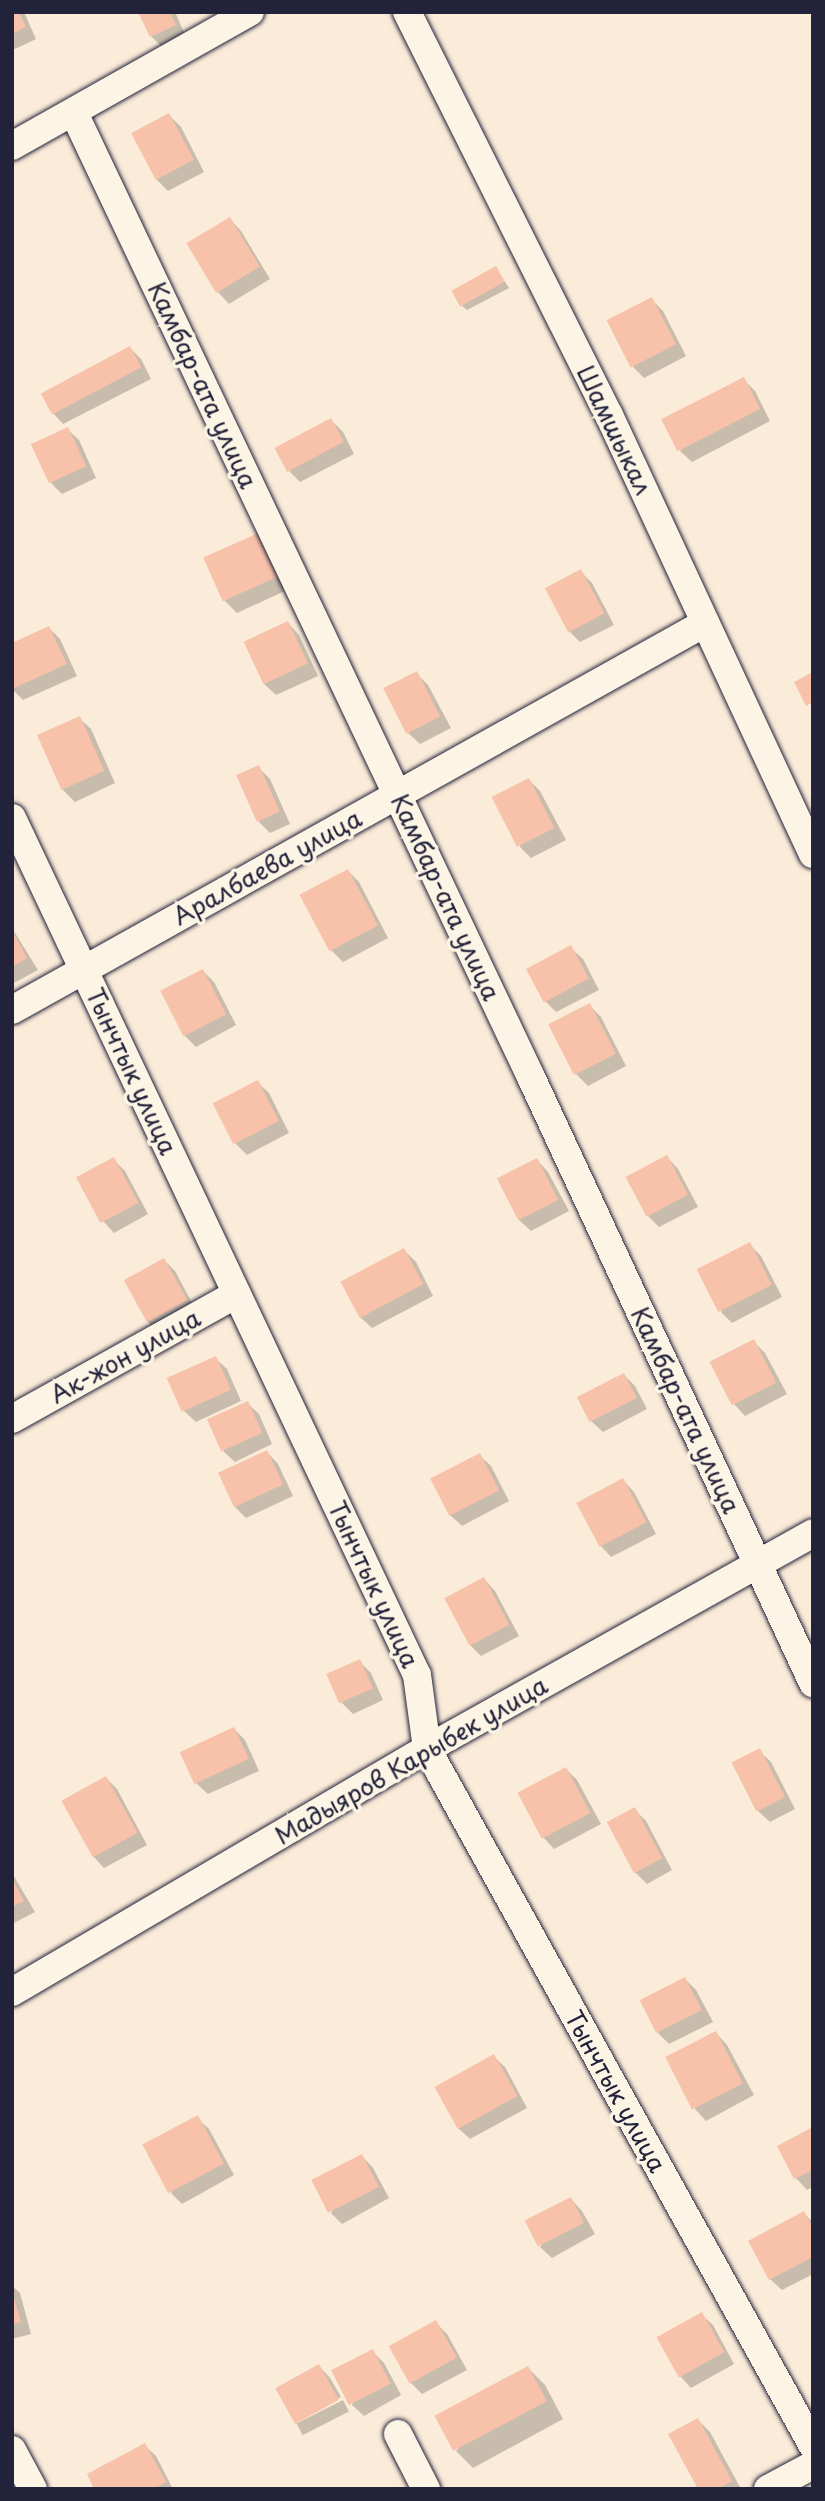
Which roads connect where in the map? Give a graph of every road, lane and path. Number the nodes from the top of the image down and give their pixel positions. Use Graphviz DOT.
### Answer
graph roads {
  1 [pos="250,12"];
  2 [pos="407,12"];
  3 [pos="74,113"];
  4 [pos="12,145"];
  5 [pos="705,623"];
  6 [pos="397,794"];
  7 [pos="12,818"];
  8 [pos="813,854"];
  9 [pos="83,969"];
  10 [pos="12,1010"];
  11 [pos="237,1294"];
  12 [pos="12,1419"];
  13 [pos="813,1533"];
  14 [pos="757,1563"];
  15 [pos="813,1682"];
  16 [pos="428,1749"];
  17 [pos="12,1992"];
  18 [pos="398,2434"];
  19 [pos="813,2446"];
  20 [pos="12,2450"];
  21 [pos="813,2465"];
  22 [pos="33,2489"];
  23 [pos="426,2489"];
  24 [pos="768,2489"];
  1 -- 3 [label="street"];
  2 -- 5 [label="street, Шамшыкал"];
  3 -- 4 [label="street"];
  3 -- 6 [label="street, Камбар-ата улица"];
  5 -- 6 [label="street, Аралбаева улица"];
  5 -- 8 [label="street, Шамшыкал"];
  6 -- 9 [label="street, Аралбаева улица"];
  6 -- 14 [label="street, Камбар-ата улица"];
  7 -- 9 [label="street, Тынчтык улица"];
  9 -- 10 [label="street, Аралбаева улица"];
  9 -- 11 [label="street, Тынчтык улица"];
  11 -- 12 [label="street, Ак-жон улица"];
  11 -- 16 [label="street, Тынчтык улица"];
  13 -- 14 [label="street, Мадыяров Карыбек улица"];
  14 -- 15 [label="street, Камбар-ата улица"];
  14 -- 16 [label="street, Мадыяров Карыбек улица"];
  16 -- 17 [label="street, Мадыяров Карыбек улица"];
  16 -- 19 [label="street, Тынчтык улица"];
  18 -- 23 [label="street"];
  20 -- 22 [label="street"];
  21 -- 24 [label="street"];
}
